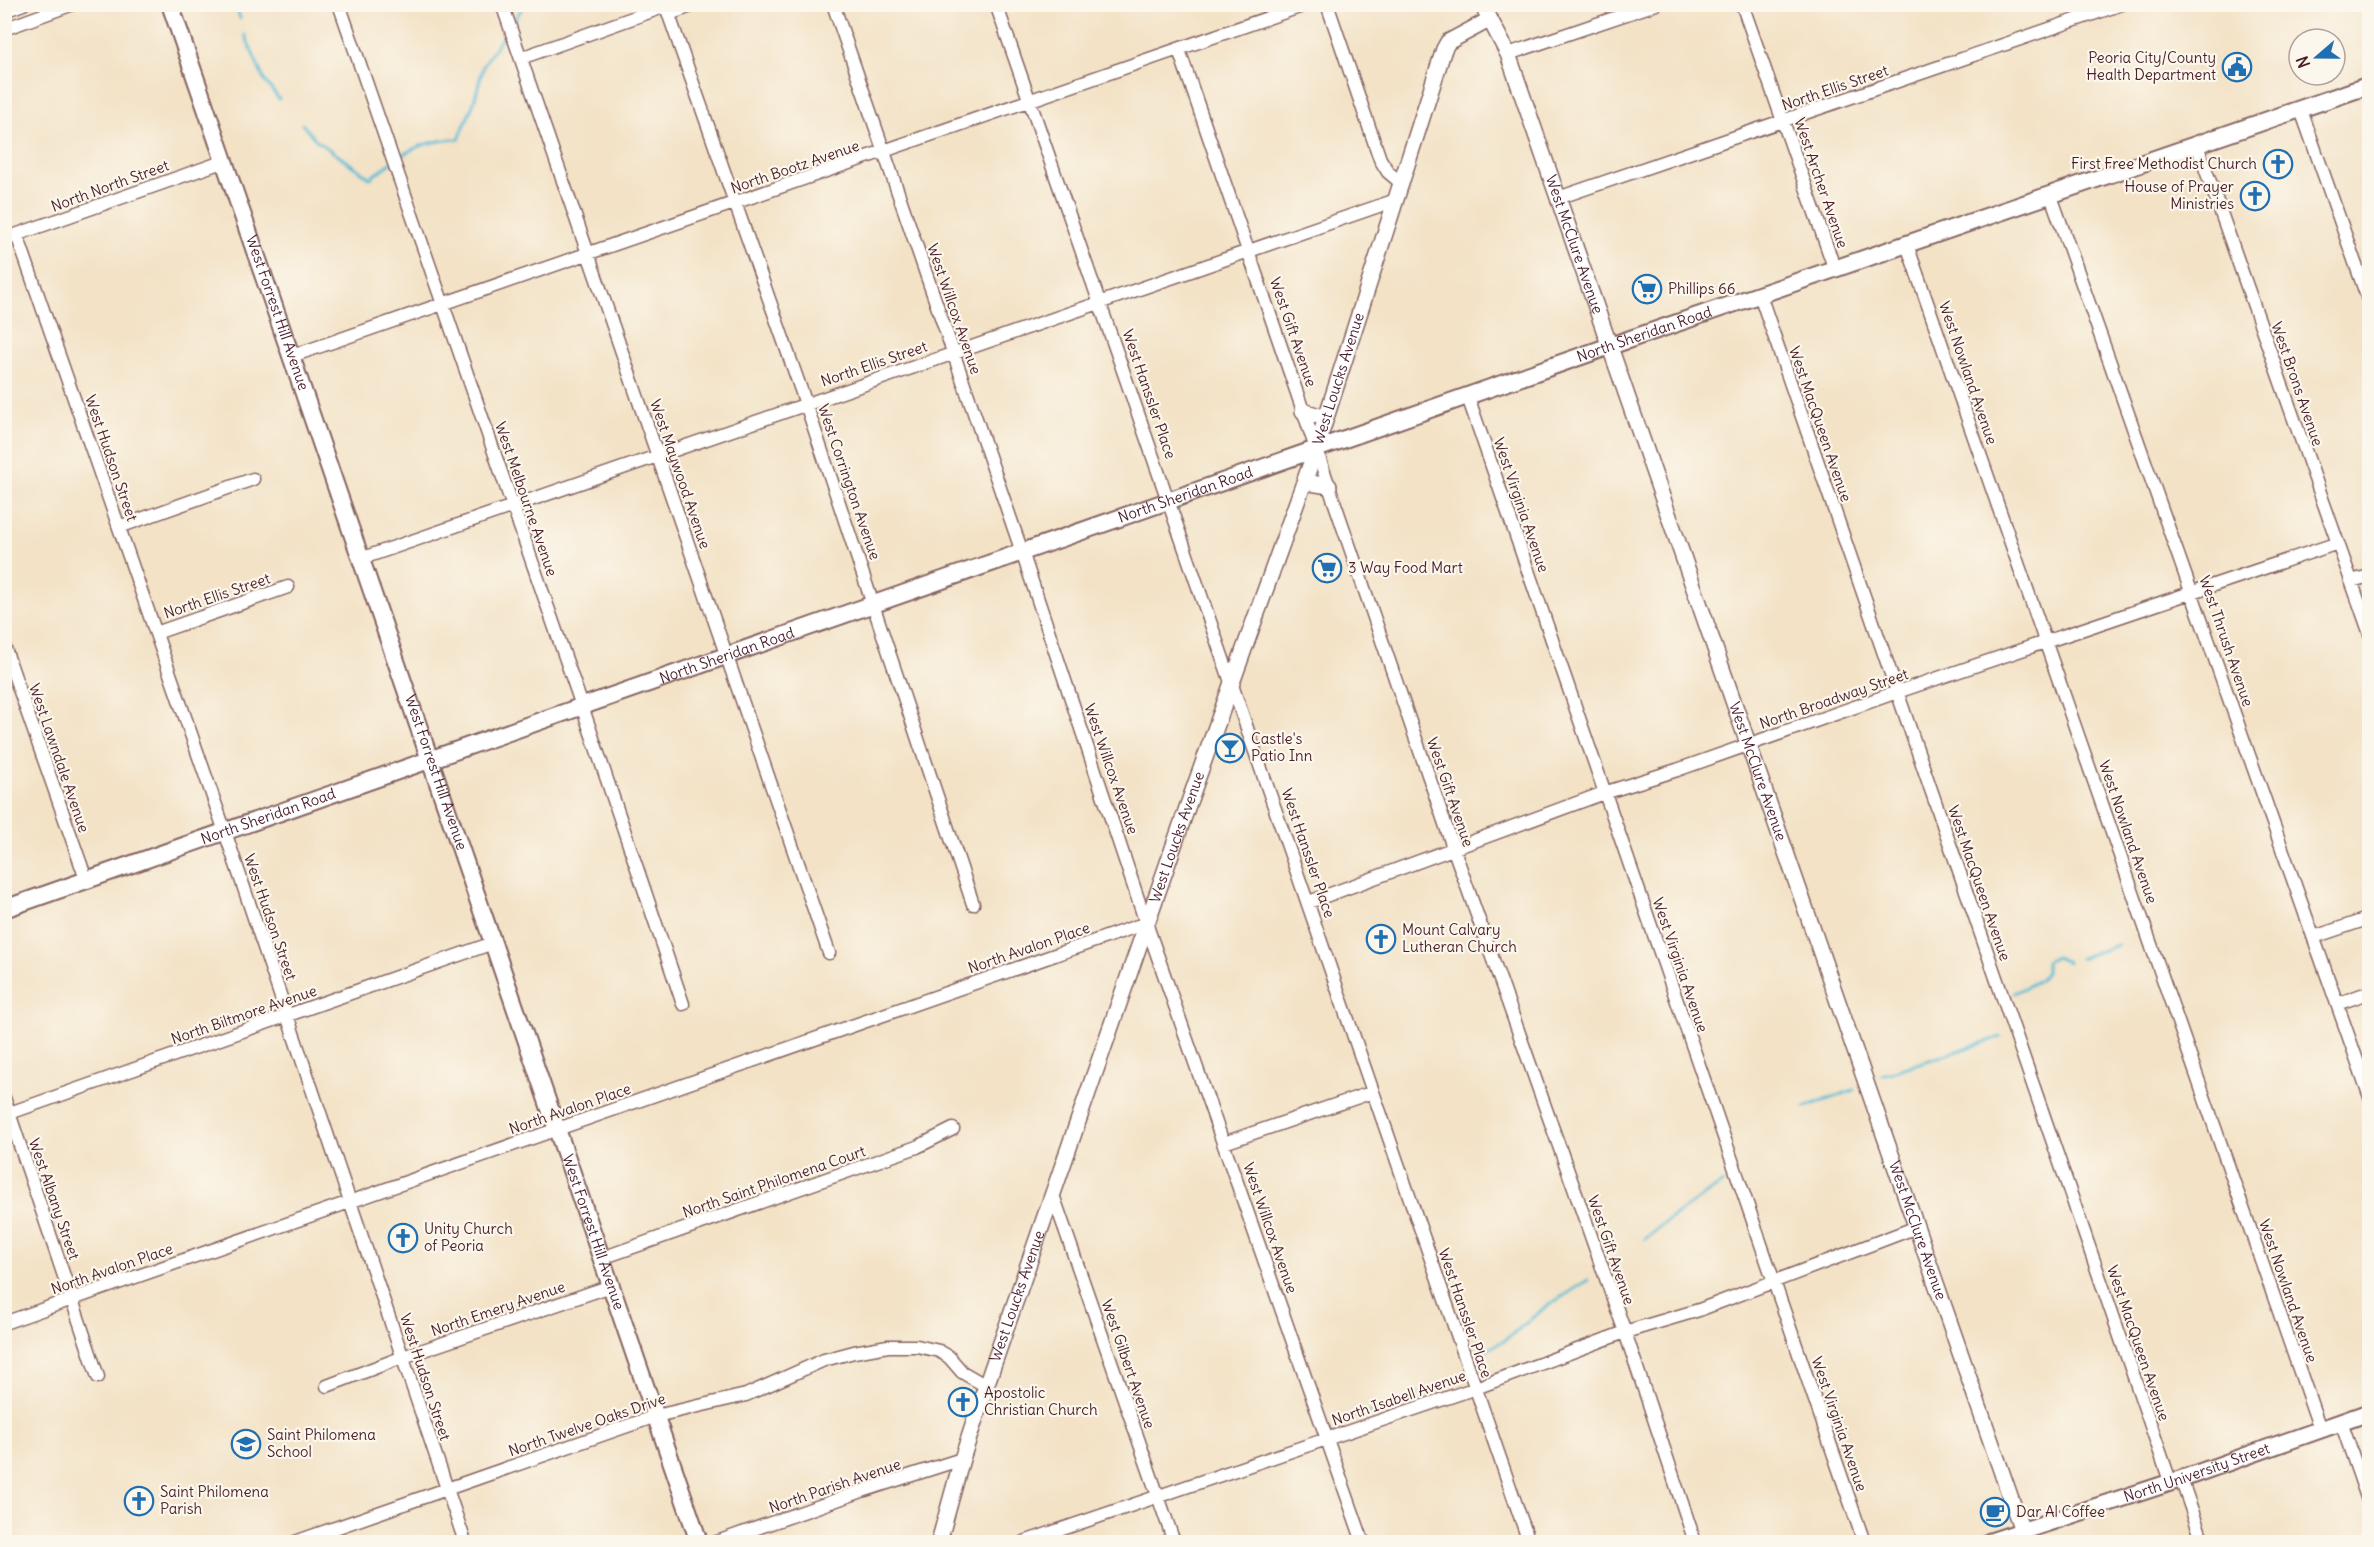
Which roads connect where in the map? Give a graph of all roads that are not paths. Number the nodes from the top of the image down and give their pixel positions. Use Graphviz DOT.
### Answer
graph roads {
  1 [pos="23,4"];
  2 [pos="73,4"];
  3 [pos="170,4"];
  4 [pos="339,4"];
  5 [pos="502,4"];
  6 [pos="697,4"];
  7 [pos="833,4"];
  8 [pos="996,4"];
  9 [pos="1308,4"];
  10 [pos="1327,4"];
  11 [pos="1482,4"];
  12 [pos="1656,4"];
  13 [pos="1743,4"];
  14 [pos="2122,4"];
  15 [pos="667,8"];
  16 [pos="4,11"];
  17 [pos="1489,20"];
  18 [pos="4,28"];
  19 [pos="1179,50"];
  20 [pos="1508,54"];
  21 [pos="520,58"];
  22 [pos="2370,85"];
  23 [pos="1031,102"];
  24 [pos="2301,110"];
  25 [pos="1783,122"];
  26 [pos="2197,145"];
  27 [pos="884,152"];
  28 [pos="225,161"];
  29 [pos="1401,183"];
  30 [pos="2051,196"];
  31 [pos="1558,198"];
  32 [pos="1396,200"];
  33 [pos="735,204"];
  34 [pos="11,237"];
  35 [pos="1907,245"];
  36 [pos="1249,250"];
  37 [pos="588,255"];
  38 [pos="1835,270"];
  39 [pos="1760,295"];
  40 [pos="1101,302"];
  41 [pos="443,304"];
  42 [pos="2370,304"];
  43 [pos="1610,346"];
  44 [pos="953,352"];
  45 [pos="292,356"];
  46 [pos="1467,397"];
  47 [pos="806,404"];
  48 [pos="1303,411"];
  49 [pos="1326,418"];
  50 [pos="1316,449"];
  51 [pos="658,455"];
  52 [pos="253,479"];
  53 [pos="1305,482"];
  54 [pos="1329,486"];
  55 [pos="1170,500"];
  56 [pos="513,506"];
  57 [pos="119,527"];
  58 [pos="2338,543"];
  59 [pos="1022,552"];
  60 [pos="363,558"];
  61 [pos="2370,576"];
  62 [pos="2351,581"];
  63 [pos="288,587"];
  64 [pos="2192,591"];
  65 [pos="874,603"];
  66 [pos="156,633"];
  67 [pos="2370,634"];
  68 [pos="2046,642"];
  69 [pos="4,646"];
  70 [pos="728,655"];
  71 [pos="1232,684"];
  72 [pos="1897,692"];
  73 [pos="582,706"];
  74 [pos="1749,744"];
  75 [pos="433,759"];
  76 [pos="1604,793"];
  77 [pos="225,831"];
  78 [pos="1454,850"];
  79 [pos="86,879"];
  80 [pos="1310,902"];
  81 [pos="973,904"];
  82 [pos="4,909"];
  83 [pos="2370,918"];
  84 [pos="1146,923"];
  85 [pos="2314,937"];
  86 [pos="493,943"];
  87 [pos="829,953"];
  88 [pos="2370,992"];
  89 [pos="683,1004"];
  90 [pos="2337,1004"];
  91 [pos="287,1016"];
  92 [pos="1373,1092"];
  93 [pos="2370,1097"];
  94 [pos="4,1098"];
  95 [pos="7,1114"];
  96 [pos="558,1129"];
  97 [pos="953,1129"];
  98 [pos="1224,1143"];
  99 [pos="1053,1195"];
  100 [pos="350,1201"];
  101 [pos="1917,1227"];
  102 [pos="602,1258"];
  103 [pos="1774,1281"];
  104 [pos="611,1286"];
  105 [pos="72,1299"];
  106 [pos="4,1323"];
  107 [pos="1624,1332"];
  108 [pos="403,1357"];
  109 [pos="98,1377"];
  110 [pos="327,1386"];
  111 [pos="986,1386"];
  112 [pos="1476,1388"];
  113 [pos="2370,1412"];
  114 [pos="656,1416"];
  115 [pos="2341,1422"];
  116 [pos="2320,1429"];
  117 [pos="1327,1439"];
  118 [pos="962,1459"];
  119 [pos="2175,1480"];
  120 [pos="447,1490"];
  121 [pos="1158,1497"];
  122 [pos="2370,1506"];
  123 [pos="2024,1537"];
  124 [pos="295,1542"];
  125 [pos="465,1542"];
  126 [pos="699,1542"];
  127 [pos="717,1542"];
  128 [pos="939,1542"];
  129 [pos="1024,1542"];
  130 [pos="1174,1542"];
  131 [pos="1363,1542"];
  132 [pos="1529,1542"];
  133 [pos="1695,1542"];
  134 [pos="1864,1542"];
  135 [pos="1989,1542"];
  136 [pos="2203,1542"];
  1 -- 16 [label="street"];
  2 -- 18 [label="street"];
  3 -- 28 [label="main road, West Forrest Hill Avenue"];
  4 -- 41 [label="street, West Melbourne Avenue"];
  5 -- 21 [label="street, West Maywood Avenue"];
  6 -- 15 [label="street"];
  7 -- 27 [label="street, West Willcox Avenue"];
  8 -- 23 [label="street, West Hanssler Place"];
  9 -- 19 [label="street, North Bootz Avenue"];
  10 -- 29 [label="street"];
  11 -- 17 [label="street, West McClure Avenue"];
  12 -- 20 [label="street"];
  13 -- 25 [label="street, West Archer Avenue"];
  14 -- 25 [label="street, North Ellis Street"];
  15 -- 21 [label="street"];
  15 -- 33 [label="street, West Corrington Avenue"];
  17 -- 20 [label="street, West McClure Avenue"];
  17 -- 29 [label="street, West Loucks Avenue"];
  19 -- 23 [label="street, North Bootz Avenue"];
  19 -- 36 [label="street, West Gift Avenue"];
  20 -- 31 [label="street, West McClure Avenue"];
  21 -- 37 [label="street, West Maywood Avenue"];
  22 -- 24 [label="main road, North Sheridan Road"];
  23 -- 27 [label="street, North Bootz Avenue"];
  23 -- 40 [label="street, West Hanssler Place"];
  24 -- 26 [label="main road, North Sheridan Road"];
  24 -- 42 [label="street"];
  25 -- 31 [label="street, North Ellis Street"];
  25 -- 38 [label="street, West Archer Avenue"];
  26 -- 30 [label="main road, North Sheridan Road"];
  26 -- 58 [label="street, West Brons Avenue"];
  27 -- 33 [label="street, North Bootz Avenue"];
  27 -- 44 [label="street, West Willcox Avenue"];
  28 -- 34 [label="street, North North Street"];
  28 -- 45 [label="main road, West Forrest Hill Avenue"];
  29 -- 32 [label="street, West Loucks Avenue"];
  30 -- 35 [label="main road, North Sheridan Road"];
  30 -- 64 [label="street, West Thrush Avenue"];
  31 -- 43 [label="street, West McClure Avenue"];
  32 -- 36 [label="street, North Ellis Street"];
  32 -- 49 [label="street, West Loucks Avenue"];
  33 -- 37 [label="street, North Bootz Avenue"];
  33 -- 47 [label="street, West Corrington Avenue"];
  34 -- 57 [label="street, West Hudson Street"];
  35 -- 38 [label="main road, North Sheridan Road"];
  35 -- 68 [label="street, West Nowland Avenue"];
  36 -- 40 [label="street, North Ellis Street"];
  36 -- 48 [label="street, West Gift Avenue"];
  37 -- 41 [label="street, North Bootz Avenue"];
  37 -- 51 [label="street, West Maywood Avenue"];
  38 -- 39 [label="main road, North Sheridan Road"];
  39 -- 43 [label="main road, North Sheridan Road"];
  39 -- 72 [label="street, West MacQueen Avenue"];
  40 -- 44 [label="street, North Ellis Street"];
  40 -- 55 [label="street, West Hanssler Place"];
  41 -- 45 [label="street, North Bootz Avenue"];
  41 -- 56 [label="street, West Melbourne Avenue"];
  43 -- 46 [label="main road, North Sheridan Road"];
  43 -- 74 [label="street, West McClure Avenue"];
  44 -- 47 [label="street, North Ellis Street"];
  44 -- 59 [label="street, West Willcox Avenue"];
  45 -- 60 [label="main road, West Forrest Hill Avenue"];
  46 -- 50 [label="main road, North Sheridan Road"];
  46 -- 76 [label="street, West Virginia Avenue"];
  47 -- 51 [label="street, North Ellis Street"];
  47 -- 65 [label="street, West Corrington Avenue"];
  48 -- 49 [label="street"];
  48 -- 50 [label="street, West Gift Avenue"];
  49 -- 50 [label="street, West Loucks Avenue"];
  50 -- 53 [label="street, West Loucks Avenue"];
  50 -- 54 [label="street, West Gift Avenue"];
  50 -- 55 [label="main road, North Sheridan Road"];
  51 -- 56 [label="street, North Ellis Street"];
  51 -- 70 [label="street, West Maywood Avenue"];
  52 -- 57 [label="street"];
  53 -- 54 [label="street"];
  53 -- 71 [label="street, West Loucks Avenue"];
  54 -- 78 [label="street, West Gift Avenue"];
  55 -- 59 [label="main road, North Sheridan Road"];
  55 -- 71 [label="street, West Hanssler Place"];
  56 -- 60 [label="street, North Ellis Street"];
  56 -- 73 [label="street, West Melbourne Avenue"];
  57 -- 66 [label="street, West Hudson Street"];
  58 -- 62 [label="street, West Brons Avenue"];
  58 -- 64 [label="street, North Broadway Street"];
  59 -- 65 [label="main road, North Sheridan Road"];
  59 -- 84 [label="street, West Willcox Avenue"];
  60 -- 75 [label="main road, West Forrest Hill Avenue"];
  61 -- 62 [label="street"];
  62 -- 67 [label="street, West Brons Avenue"];
  63 -- 66 [label="street, North Ellis Street"];
  64 -- 68 [label="street, North Broadway Street"];
  64 -- 85 [label="street, West Thrush Avenue"];
  65 -- 70 [label="main road, North Sheridan Road"];
  65 -- 81 [label="street, West Corrington Avenue"];
  66 -- 77 [label="street, West Hudson Street"];
  68 -- 72 [label="street, North Broadway Street"];
  68 -- 116 [label="street, West Nowland Avenue"];
  69 -- 79 [label="street, West Lawndale Avenue"];
  70 -- 73 [label="main road, North Sheridan Road"];
  70 -- 87 [label="street, West Maywood Avenue"];
  71 -- 80 [label="street, West Hanssler Place"];
  71 -- 84 [label="street, West Loucks Avenue"];
  72 -- 74 [label="street, North Broadway Street"];
  72 -- 119 [label="street, West MacQueen Avenue"];
  73 -- 75 [label="main road, North Sheridan Road"];
  73 -- 89 [label="street, West Melbourne Avenue"];
  74 -- 76 [label="street, North Broadway Street"];
  74 -- 101 [label="street, West McClure Avenue"];
  75 -- 77 [label="main road, North Sheridan Road"];
  75 -- 86 [label="main road, West Forrest Hill Avenue"];
  76 -- 78 [label="street, North Broadway Street"];
  76 -- 103 [label="street, West Virginia Avenue"];
  77 -- 79 [label="main road, North Sheridan Road"];
  77 -- 91 [label="street, West Hudson Street"];
  78 -- 80 [label="street, North Broadway Street"];
  78 -- 107 [label="street, West Gift Avenue"];
  79 -- 82 [label="main road, North Sheridan Road"];
  80 -- 92 [label="street, West Hanssler Place"];
  83 -- 85 [label="street"];
  84 -- 96 [label="street, North Avalon Place"];
  84 -- 98 [label="street, West Willcox Avenue"];
  84 -- 99 [label="street, West Loucks Avenue"];
  85 -- 90 [label="street, West Thrush Avenue"];
  86 -- 91 [label="street, North Biltmore Avenue"];
  86 -- 96 [label="main road, West Forrest Hill Avenue"];
  88 -- 90 [label="street"];
  90 -- 93 [label="street, West Thrush Avenue"];
  91 -- 95 [label="street, North Biltmore Avenue"];
  91 -- 100 [label="street, West Hudson Street"];
  92 -- 98 [label="street"];
  92 -- 112 [label="street, West Hanssler Place"];
  94 -- 95 [label="street, West Albany Street"];
  95 -- 105 [label="street, West Albany Street"];
  96 -- 100 [label="street, North Avalon Place"];
  96 -- 102 [label="main road, West Forrest Hill Avenue"];
  97 -- 102 [label="street, North Saint Philomena Court"];
  98 -- 117 [label="street, West Willcox Avenue"];
  99 -- 111 [label="street, West Loucks Avenue"];
  99 -- 121 [label="street, West Gilbert Avenue"];
  100 -- 105 [label="street, North Avalon Place"];
  100 -- 108 [label="street, West Hudson Street"];
  101 -- 103 [label="street, North Isabell Avenue"];
  101 -- 123 [label="street, West McClure Avenue"];
  102 -- 104 [label="main road, West Forrest Hill Avenue"];
  103 -- 107 [label="street, North Isabell Avenue"];
  103 -- 134 [label="street, West Virginia Avenue"];
  104 -- 108 [label="street, North Emery Avenue"];
  104 -- 114 [label="main road, West Forrest Hill Avenue"];
  105 -- 106 [label="street, North Avalon Place"];
  105 -- 109 [label="street, West Albany Street"];
  107 -- 112 [label="street, North Isabell Avenue"];
  107 -- 133 [label="street, West Gift Avenue"];
  108 -- 110 [label="street, North Emery Avenue"];
  108 -- 120 [label="street, West Hudson Street"];
  111 -- 114 [label="street, North Twelve Oaks Drive"];
  111 -- 118 [label="street, West Loucks Avenue"];
  112 -- 117 [label="street, North Isabell Avenue"];
  112 -- 132 [label="street, West Hanssler Place"];
  113 -- 115 [label="main road, North University Street"];
  114 -- 120 [label="street, North Twelve Oaks Drive"];
  114 -- 126 [label="main road, West Forrest Hill Avenue"];
  115 -- 116 [label="main road, North University Street"];
  115 -- 122 [label="street"];
  116 -- 119 [label="main road, North University Street"];
  117 -- 121 [label="street, North Isabell Avenue"];
  117 -- 131 [label="street, West Willcox Avenue"];
  118 -- 127 [label="street, North Parish Avenue"];
  118 -- 128 [label="street, West Loucks Avenue"];
  119 -- 123 [label="main road, North University Street"];
  119 -- 136 [label="street, West MacQueen Avenue"];
  120 -- 124 [label="street, North Twelve Oaks Drive"];
  120 -- 125 [label="street, West Hudson Street"];
  121 -- 129 [label="street, North Isabell Avenue"];
  121 -- 130 [label="street, West Gilbert Avenue"];
  123 -- 135 [label="main road, North University Street"];
}
